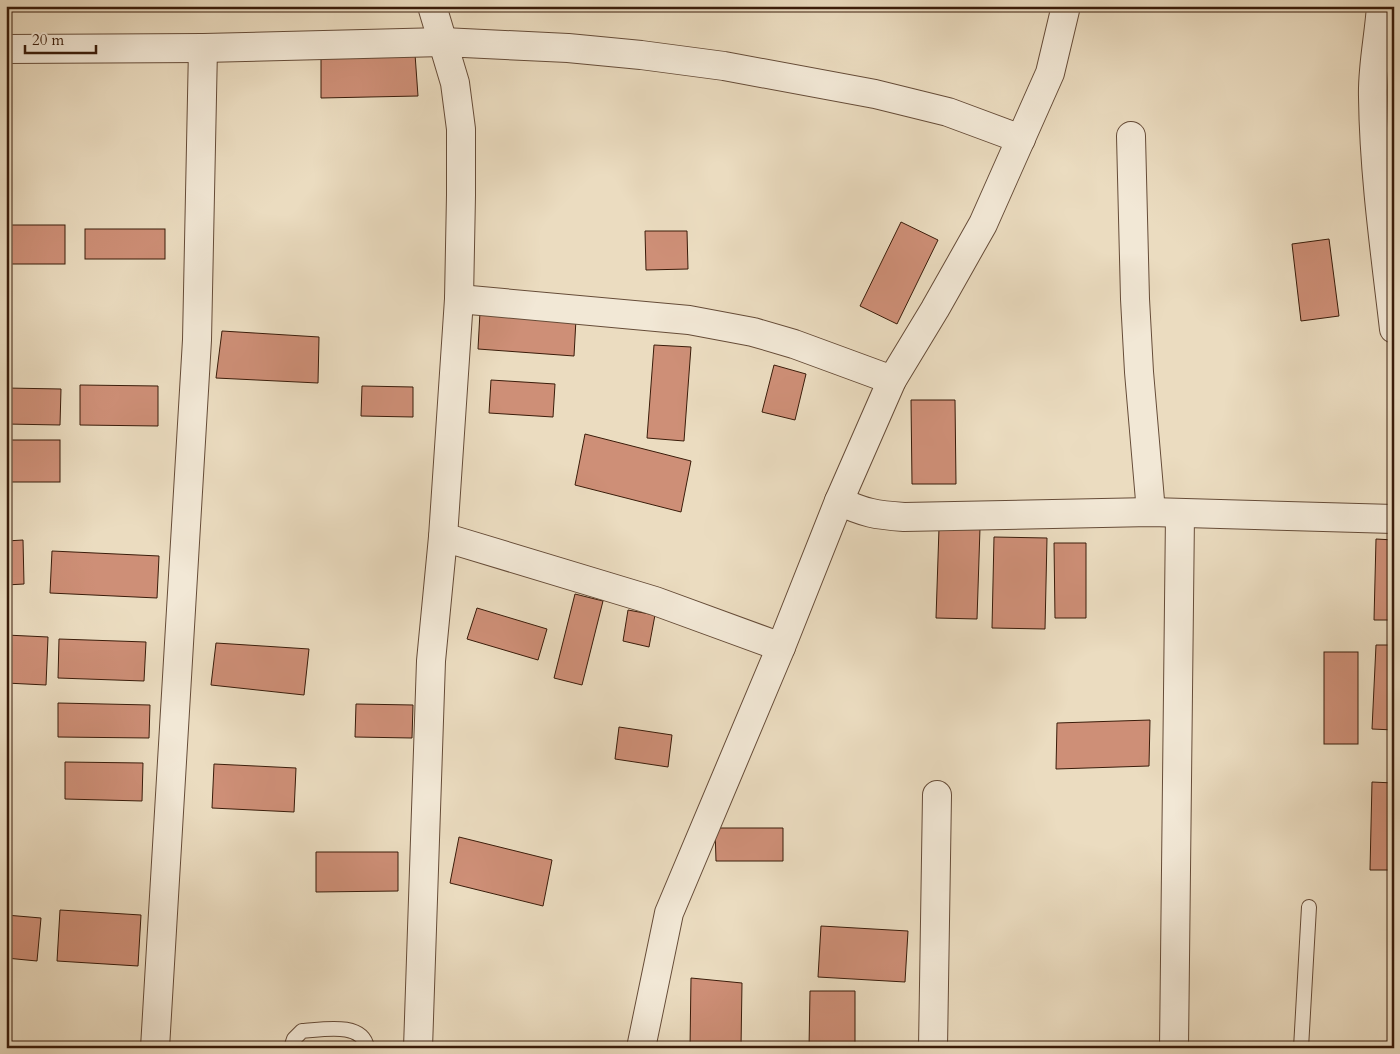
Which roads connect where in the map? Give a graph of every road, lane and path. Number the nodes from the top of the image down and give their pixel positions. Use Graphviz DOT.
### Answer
graph roads {
  1 [pos="432,6"];
  2 [pos="1066,6"];
  3 [pos="1384,21"];
  4 [pos="443,42"];
  5 [pos="203,48"];
  6 [pos="6,49"];
  7 [pos="1131,136"];
  8 [pos="1021,139"];
  9 [pos="459,299"];
  10 [pos="1394,329"];
  11 [pos="892,380"];
  12 [pos="839,501"];
  13 [pos="1152,512"];
  14 [pos="1180,514"];
  15 [pos="1394,519"];
  16 [pos="444,537"];
  17 [pos="782,647"];
  18 [pos="937,795"];
  19 [pos="1309,907"];
  20 [pos="155,1048"];
  21 [pos="291,1048"];
  22 [pos="367,1048"];
  23 [pos="418,1048"];
  24 [pos="641,1048"];
  25 [pos="933,1048"];
  26 [pos="1174,1048"];
  27 [pos="1301,1048"];
  1 -- 4 [label="street"];
  2 -- 8 [label="street"];
  3 -- 10 [label="street"];
  4 -- 5 [label="street"];
  4 -- 8 [label="street"];
  4 -- 9 [label="street"];
  5 -- 6 [label="street"];
  5 -- 20 [label="street"];
  7 -- 13 [label="street"];
  8 -- 11 [label="street"];
  9 -- 11 [label="street"];
  9 -- 16 [label="street"];
  11 -- 12 [label="street"];
  12 -- 13 [label="street"];
  12 -- 17 [label="street"];
  13 -- 14 [label="street"];
  14 -- 15 [label="street"];
  14 -- 26 [label="street"];
  16 -- 17 [label="street"];
  16 -- 23 [label="street"];
  17 -- 24 [label="street"];
  18 -- 25 [label="street"];
  19 -- 27 [label="lane"];
  21 -- 22 [label="lane"];
}
